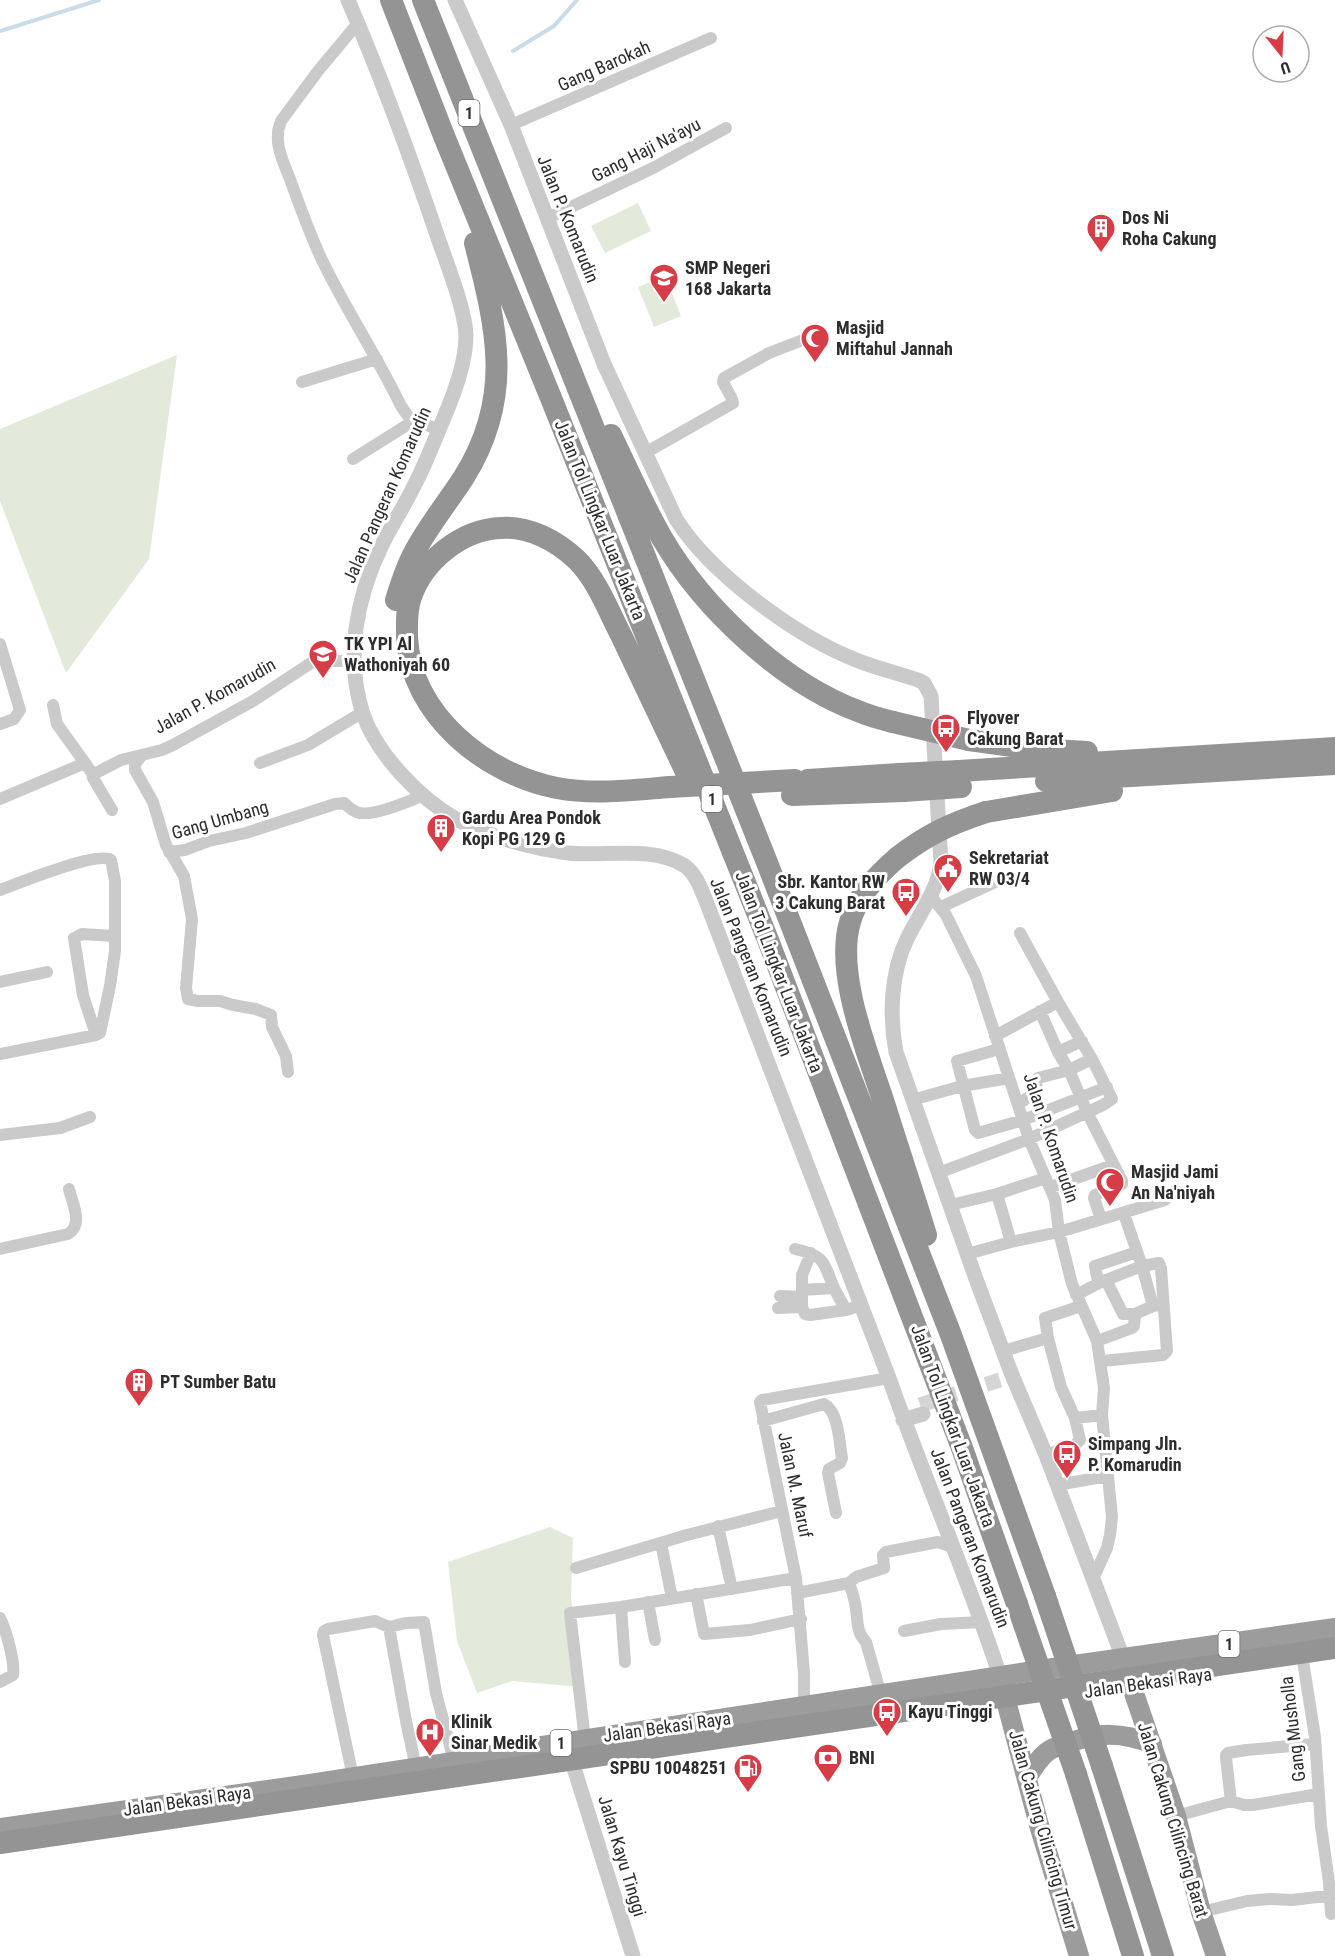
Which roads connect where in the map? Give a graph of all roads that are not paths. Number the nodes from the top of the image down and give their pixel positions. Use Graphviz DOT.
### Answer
graph roads {
  1 [pos="348,0"];
  2 [pos="391,0"];
  3 [pos="423,0"];
  4 [pos="455,0"];
  5 [pos="357,21"];
  6 [pos="711,38"];
  7 [pos="511,125"];
  8 [pos="726,128"];
  9 [pos="444,136"];
  10 [pos="548,218"];
  11 [pos="535,277"];
  12 [pos="808,338"];
  13 [pos="376,359"];
  14 [pos="302,382"];
  15 [pos="415,420"];
  16 [pos="438,430"];
  17 [pos="645,453"];
  18 [pos="353,459"];
  19 [pos="0,644"];
  20 [pos="353,664"];
  21 [pos="53,705"];
  22 [pos="363,712"];
  23 [pos="0,724"];
  24 [pos="1335,748"];
  25 [pos="142,755"];
  26 [pos="1167,758"];
  27 [pos="260,763"];
  28 [pos="1335,764"];
  29 [pos="89,768"];
  30 [pos="1241,770"];
  31 [pos="960,779"];
  32 [pos="424,795"];
  33 [pos="670,795"];
  34 [pos="0,799"];
  35 [pos="112,810"];
  36 [pos="169,852"];
  37 [pos="1006,877"];
  38 [pos="0,890"];
  39 [pos="930,895"];
  40 [pos="941,907"];
  41 [pos="1020,933"];
  42 [pos="114,936"];
  43 [pos="768,940"];
  44 [pos="47,972"];
  45 [pos="0,982"];
  46 [pos="1058,1002"];
  47 [pos="1040,1011"];
  48 [pos="96,1035"];
  49 [pos="995,1036"];
  50 [pos="1082,1041"];
  51 [pos="999,1049"];
  52 [pos="1058,1052"];
  53 [pos="0,1054"];
  54 [pos="1092,1059"];
  55 [pos="1069,1070"];
  56 [pos="288,1072"];
  57 [pos="1009,1078"];
  58 [pos="962,1086"];
  59 [pos="1107,1087"];
  60 [pos="1080,1098"];
  61 [pos="912,1100"];
  62 [pos="1018,1104"];
  63 [pos="1087,1112"];
  64 [pos="90,1117"];
  65 [pos="1023,1120"];
  66 [pos="0,1135"];
  67 [pos="1029,1139"];
  68 [pos="1113,1165"];
  69 [pos="938,1173"];
  70 [pos="1048,1183"];
  71 [pos="69,1189"];
  72 [pos="997,1194"];
  73 [pos="1165,1200"];
  74 [pos="950,1205"];
  75 [pos="1124,1214"];
  76 [pos="1101,1219"];
  77 [pos="1059,1232"];
  78 [pos="1011,1242"];
  79 [pos="0,1249"];
  80 [pos="795,1249"];
  81 [pos="1137,1252"];
  82 [pos="811,1253"];
  83 [pos="968,1254"];
  84 [pos="1142,1266"];
  85 [pos="1102,1281"];
  86 [pos="834,1288"];
  87 [pos="802,1298"];
  88 [pos="1079,1300"];
  89 [pos="779,1302"];
  90 [pos="862,1305"];
  91 [pos="1158,1306"];
  92 [pos="846,1310"];
  93 [pos="1135,1314"];
  94 [pos="951,1335"];
  95 [pos="1048,1338"];
  96 [pos="1098,1341"];
  97 [pos="1003,1351"];
  98 [pos="1102,1361"];
  99 [pos="889,1378"];
  100 [pos="922,1410"];
  101 [pos="902,1415"];
  102 [pos="1102,1415"];
  103 [pos="1075,1418"];
  104 [pos="763,1421"];
  105 [pos="1046,1455"];
  106 [pos="1108,1476"];
  107 [pos="1057,1485"];
  108 [pos="782,1511"];
  109 [pos="836,1513"];
  110 [pos="718,1526"];
  111 [pos="661,1543"];
  112 [pos="955,1548"];
  113 [pos="576,1568"];
  114 [pos="796,1578"];
  115 [pos="1093,1579"];
  116 [pos="849,1583"];
  117 [pos="732,1589"];
  118 [pos="797,1593"];
  119 [pos="696,1594"];
  120 [pos="672,1599"];
  121 [pos="648,1602"];
  122 [pos="621,1607"];
  123 [pos="0,1617"];
  124 [pos="801,1619"];
  125 [pos="982,1622"];
  126 [pos="389,1627"];
  127 [pos="1335,1628"];
  128 [pos="904,1632"];
  129 [pos="655,1640"];
  130 [pos="1335,1648"];
  131 [pos="1335,1657"];
  132 [pos="1123,1658"];
  133 [pos="1304,1661"];
  134 [pos="625,1662"];
  135 [pos="1000,1676"];
  136 [pos="0,1682"];
  137 [pos="966,1682"];
  138 [pos="1131,1684"];
  139 [pos="881,1695"];
  140 [pos="1008,1704"];
  141 [pos="804,1707"];
  142 [pos="970,1710"];
  143 [pos="585,1740"];
  144 [pos="1152,1744"];
  145 [pos="1314,1744"];
  146 [pos="479,1758"];
  147 [pos="454,1761"];
  148 [pos="416,1768"];
  149 [pos="574,1768"];
  150 [pos="353,1777"];
  151 [pos="1027,1778"];
  152 [pos="483,1782"];
  153 [pos="295,1786"];
  154 [pos="1319,1794"];
  155 [pos="1231,1801"];
  156 [pos="298,1809"];
  157 [pos="1176,1816"];
  158 [pos="0,1828"];
  159 [pos="0,1843"];
  160 [pos="0,1852"];
  161 [pos="1332,1895"];
  162 [pos="1201,1912"];
  163 [pos="1333,1913"];
  164 [pos="633,1956"];
  165 [pos="1079,1956"];
  166 [pos="1133,1956"];
  167 [pos="1163,1956"];
  168 [pos="1216,1956"];
  1 -- 5 [label="street, Jalan Pangeran Komarudin"];
  2 -- 9 [label="highway, Jalan Tol Lingkar Luar Jakarta / 1"];
  3 -- 11 [label="highway, Jalan Tol Lingkar Luar Jakarta / 1"];
  4 -- 7 [label="street, Jalan P. Komarudin"];
  5 -- 13 [label="street"];
  5 -- 16 [label="street, Jalan Pangeran Komarudin"];
  6 -- 7 [label="street, Gang Barokah"];
  7 -- 10 [label="street, Jalan P. Komarudin"];
  8 -- 10 [label="street, Gang Haji Na'ayu"];
  9 -- 33 [label="highway"];
  9 -- 43 [label="highway, Jalan Tol Lingkar Luar Jakarta / 1"];
  10 -- 17 [label="street, Jalan P. Komarudin"];
  11 -- 26 [label="highway, bridge"];
  11 -- 94 [label="highway, Jalan Tol Lingkar Luar Jakarta / 1"];
  12 -- 17 [label="street"];
  13 -- 14 [label="street"];
  13 -- 15 [label="street"];
  15 -- 16 [label="street"];
  15 -- 18 [label="street"];
  16 -- 20 [label="street, Jalan Pangeran Komarudin"];
  17 -- 39 [label="street, Jalan P. Komarudin"];
  19 -- 23 [label="street"];
  20 -- 22 [label="street, Jalan Pangeran Komarudin"];
  20 -- 25 [label="street, Jalan P. Komarudin"];
  21 -- 29 [label="street"];
  22 -- 27 [label="street"];
  22 -- 32 [label="street, Jalan Pangeran Komarudin"];
  24 -- 26 [label="highway"];
  25 -- 29 [label="street, Jalan P. Komarudin"];
  25 -- 36 [label="street"];
  26 -- 31 [label="highway"];
  28 -- 30 [label="highway"];
  29 -- 34 [label="street, Jalan P. Komarudin"];
  29 -- 35 [label="street"];
  30 -- 31 [label="highway"];
  30 -- 94 [label="highway, bridge"];
  31 -- 33 [label="highway, bridge"];
  32 -- 36 [label="street, Gang Umbang"];
  32 -- 90 [label="street, Jalan Pangeran Komarudin"];
  33 -- 43 [label="highway"];
  36 -- 56 [label="street, Gang Umbang"];
  37 -- 40 [label="street"];
  38 -- 42 [label="street"];
  39 -- 40 [label="street, Jalan P. Komarudin"];
  39 -- 61 [label="street"];
  40 -- 49 [label="street, Jalan P. Komarudin"];
  41 -- 46 [label="street"];
  42 -- 48 [label="street"];
  42 -- 48 [label="street"];
  43 -- 166 [label="highway, Jalan Tol Lingkar Luar Jakarta / 1, bridge"];
  44 -- 45 [label="street"];
  46 -- 47 [label="street"];
  46 -- 50 [label="street"];
  47 -- 49 [label="street"];
  47 -- 52 [label="street"];
  48 -- 53 [label="street"];
  49 -- 51 [label="street, Jalan P. Komarudin"];
  50 -- 52 [label="street"];
  50 -- 54 [label="street"];
  51 -- 57 [label="street, Jalan P. Komarudin"];
  51 -- 58 [label="street"];
  52 -- 55 [label="street"];
  54 -- 55 [label="street"];
  54 -- 59 [label="street"];
  55 -- 60 [label="street"];
  55 -- 62 [label="street"];
  57 -- 58 [label="street"];
  57 -- 62 [label="street, Jalan P. Komarudin"];
  58 -- 61 [label="street"];
  58 -- 65 [label="street"];
  59 -- 60 [label="street"];
  59 -- 63 [label="street"];
  60 -- 63 [label="street"];
  60 -- 65 [label="street"];
  61 -- 69 [label="street"];
  62 -- 65 [label="street, Jalan P. Komarudin"];
  63 -- 67 [label="street"];
  63 -- 68 [label="street"];
  64 -- 66 [label="street"];
  65 -- 67 [label="street, Jalan P. Komarudin"];
  67 -- 69 [label="street"];
  67 -- 70 [label="street, Jalan P. Komarudin"];
  68 -- 70 [label="street"];
  68 -- 76 [label="street"];
  69 -- 74 [label="street"];
  70 -- 72 [label="street"];
  70 -- 77 [label="street, Jalan P. Komarudin"];
  71 -- 79 [label="street"];
  72 -- 74 [label="street"];
  72 -- 78 [label="street"];
  73 -- 75 [label="street"];
  74 -- 83 [label="street"];
  75 -- 76 [label="street"];
  75 -- 81 [label="street"];
  76 -- 77 [label="street"];
  77 -- 78 [label="street"];
  77 -- 88 [label="street, Jalan P. Komarudin"];
  78 -- 83 [label="street"];
  80 -- 82 [label="street"];
  81 -- 84 [label="street"];
  81 -- 85 [label="street"];
  82 -- 86 [label="street"];
  82 -- 87 [label="street"];
  83 -- 97 [label="street"];
  84 -- 85 [label="street"];
  84 -- 91 [label="street"];
  84 -- 91 [label="street"];
  85 -- 88 [label="street"];
  85 -- 93 [label="street"];
  86 -- 87 [label="street"];
  86 -- 92 [label="street"];
  87 -- 89 [label="street"];
  87 -- 92 [label="street"];
  88 -- 95 [label="street"];
  88 -- 96 [label="street, Jalan P. Komarudin"];
  90 -- 92 [label="street"];
  90 -- 99 [label="street, Jalan Pangeran Komarudin"];
  91 -- 93 [label="street"];
  91 -- 98 [label="street"];
  93 -- 96 [label="street"];
  94 -- 167 [label="highway, Jalan Tol Lingkar Luar Jakarta / 1, bridge"];
  95 -- 97 [label="street"];
  95 -- 103 [label="street"];
  96 -- 98 [label="street, Jalan P. Komarudin"];
  97 -- 105 [label="street"];
  98 -- 102 [label="street, Jalan P. Komarudin"];
  99 -- 101 [label="street, Jalan Pangeran Komarudin"];
  99 -- 104 [label="street, Jalan M. Maruf"];
  100 -- 101 [label="street"];
  101 -- 112 [label="street, Jalan Pangeran Komarudin"];
  102 -- 103 [label="street"];
  102 -- 106 [label="street, Jalan P. Komarudin"];
  103 -- 105 [label="street"];
  104 -- 108 [label="street, Jalan M. Maruf"];
  104 -- 109 [label="street"];
  105 -- 107 [label="street"];
  106 -- 107 [label="street"];
  106 -- 115 [label="street, Jalan P. Komarudin"];
  107 -- 115 [label="street"];
  108 -- 110 [label="street"];
  108 -- 114 [label="street, Jalan M. Maruf"];
  110 -- 111 [label="street"];
  110 -- 117 [label="street"];
  111 -- 113 [label="street"];
  111 -- 120 [label="street"];
  112 -- 116 [label="street"];
  112 -- 125 [label="street, Jalan Pangeran Komarudin"];
  114 -- 117 [label="street"];
  114 -- 118 [label="street, Jalan M. Maruf"];
  115 -- 132 [label="street"];
  116 -- 118 [label="street"];
  116 -- 139 [label="street"];
  117 -- 119 [label="street"];
  118 -- 124 [label="street, Jalan M. Maruf"];
  119 -- 120 [label="street"];
  119 -- 124 [label="street"];
  120 -- 121 [label="street"];
  121 -- 122 [label="street"];
  121 -- 129 [label="street"];
  122 -- 134 [label="street"];
  122 -- 143 [label="street"];
  123 -- 136 [label="street"];
  124 -- 141 [label="street, Jalan M. Maruf"];
  125 -- 128 [label="street"];
  125 -- 135 [label="street, Jalan Pangeran Komarudin"];
  126 -- 147 [label="street"];
  126 -- 148 [label="street"];
  126 -- 150 [label="street"];
  127 -- 132 [label="highway, Jalan Bekasi Raya / 1"];
  130 -- 159 [label="highway, bridge"];
  131 -- 133 [label="highway, Jalan Bekasi Raya / 1"];
  132 -- 135 [label="highway, Jalan Bekasi Raya / 1"];
  132 -- 138 [label="highway, Jalan Cakung Cilincing Barat"];
  133 -- 138 [label="highway, Jalan Bekasi Raya / 1"];
  133 -- 145 [label="street, Gang Musholla"];
  135 -- 137 [label="highway, Jalan Bekasi Raya / 1"];
  135 -- 140 [label="highway, Jalan Cakung Cilincing Timur"];
  137 -- 139 [label="highway, Jalan Bekasi Raya / 1"];
  137 -- 142 [label="highway"];
  138 -- 140 [label="highway, Jalan Bekasi Raya / 1"];
  138 -- 144 [label="highway, Jalan Cakung Cilincing Barat"];
  139 -- 141 [label="highway, Jalan Bekasi Raya / 1"];
  140 -- 142 [label="highway, Jalan Bekasi Raya / 1"];
  140 -- 151 [label="highway, Jalan Cakung Cilincing Timur"];
  141 -- 143 [label="highway, Jalan Bekasi Raya / 1"];
  142 -- 149 [label="highway, Jalan Bekasi Raya / 1"];
  143 -- 146 [label="highway, Jalan Bekasi Raya / 1"];
  144 -- 151 [label="highway"];
  144 -- 157 [label="highway, Jalan Cakung Cilincing Barat"];
  145 -- 154 [label="street, Gang Musholla"];
  145 -- 155 [label="street"];
  146 -- 147 [label="highway, Jalan Bekasi Raya / 1"];
  146 -- 152 [label="highway"];
  147 -- 148 [label="highway, Jalan Bekasi Raya / 1"];
  148 -- 150 [label="highway, Jalan Bekasi Raya / 1"];
  149 -- 152 [label="highway, Jalan Bekasi Raya / 1"];
  149 -- 164 [label="street, Jalan Kayu Tinggi"];
  150 -- 153 [label="highway, Jalan Bekasi Raya / 1"];
  151 -- 165 [label="highway, Jalan Cakung Cilincing Timur"];
  152 -- 156 [label="highway, Jalan Bekasi Raya / 1"];
  153 -- 156 [label="highway"];
  153 -- 158 [label="highway, Jalan Bekasi Raya / 1"];
  154 -- 155 [label="street, Gang Musholla"];
  154 -- 161 [label="street, Gang Musholla"];
  155 -- 157 [label="street, Gang Musholla"];
  156 -- 160 [label="highway, Jalan Bekasi Raya / 1"];
  157 -- 162 [label="highway, Jalan Cakung Cilincing Barat"];
  161 -- 162 [label="street"];
  161 -- 163 [label="street, Gang Musholla"];
  162 -- 168 [label="highway, Jalan Cakung Cilincing Barat"];
}
